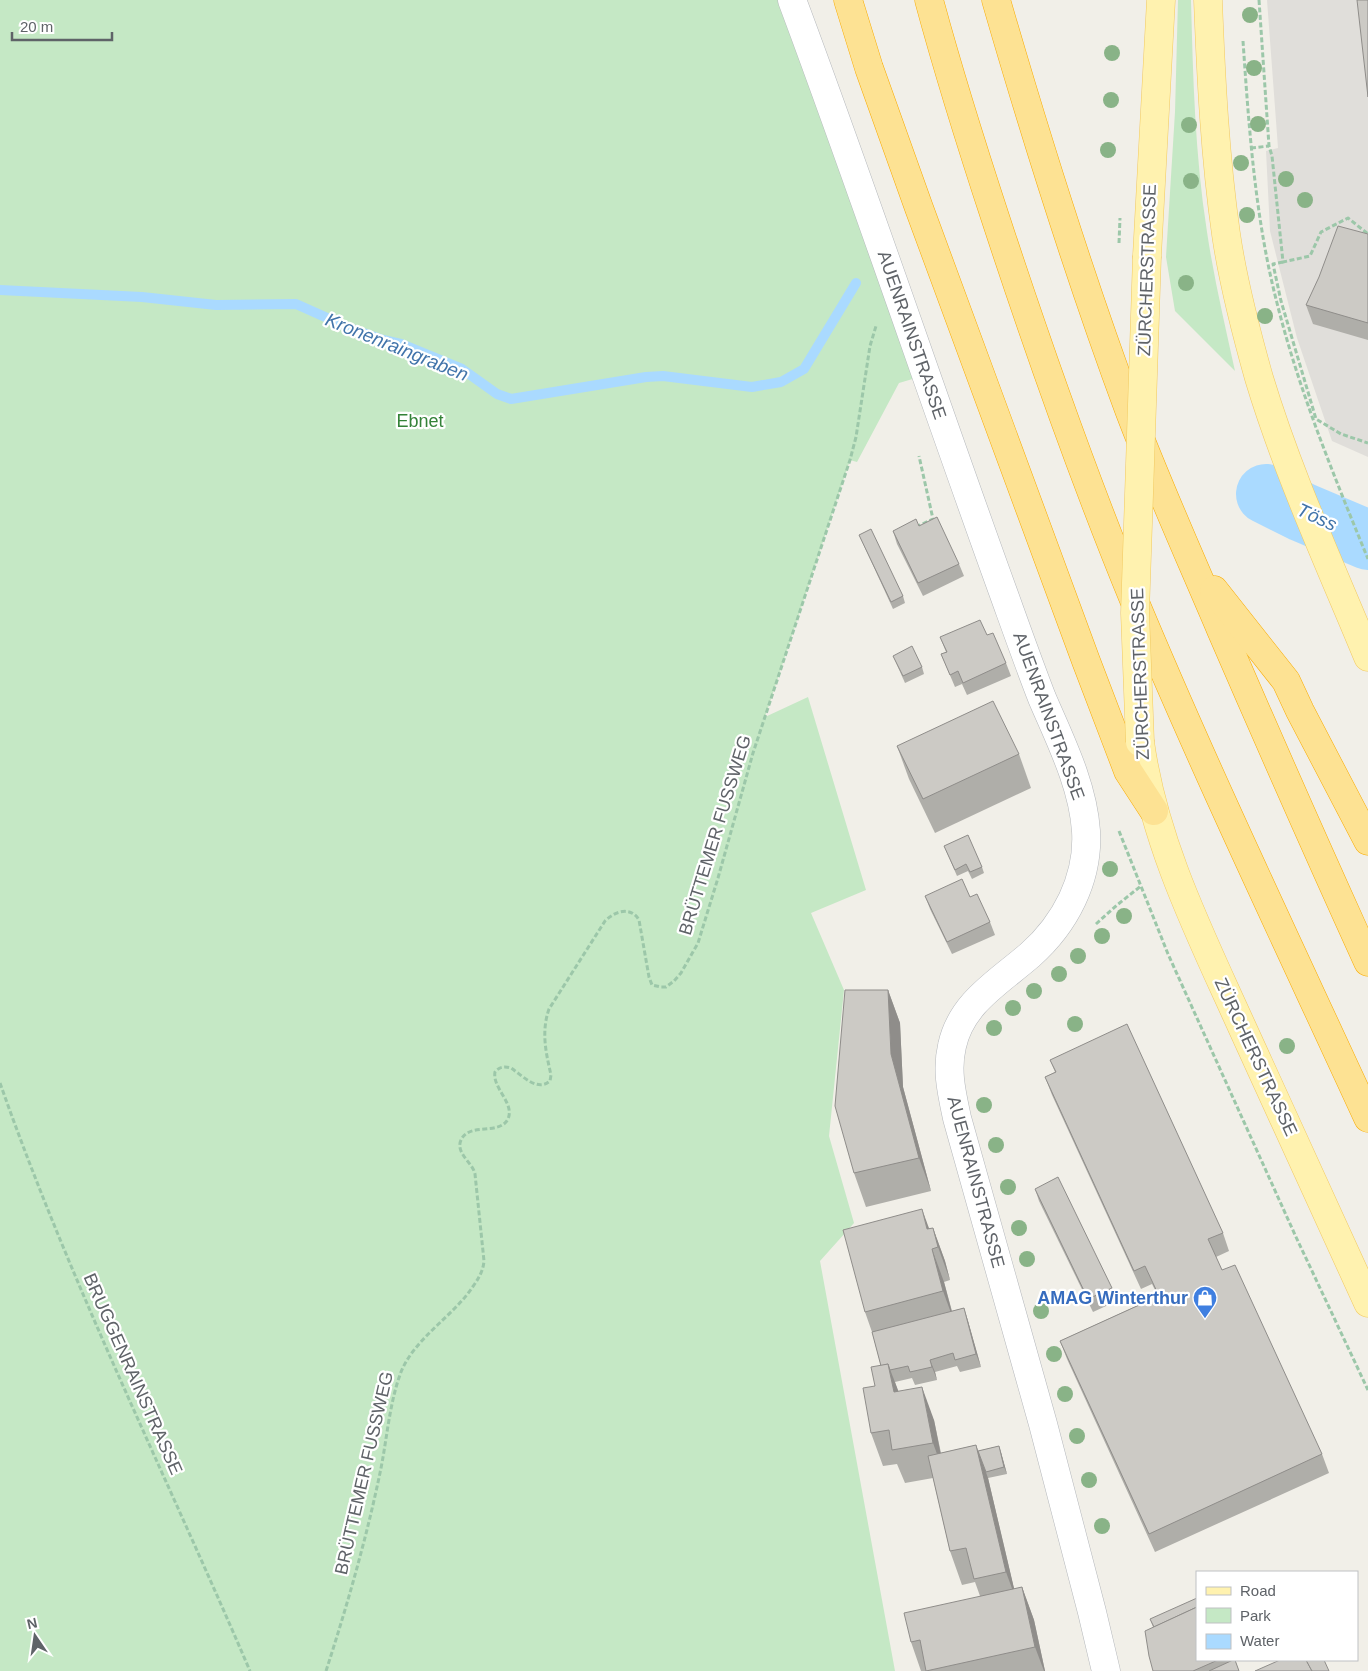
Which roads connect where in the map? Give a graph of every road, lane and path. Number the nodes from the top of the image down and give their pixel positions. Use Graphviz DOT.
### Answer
graph roads {
  1 [pos="792,0"];
  2 [pos="848,0"];
  3 [pos="929,0"];
  4 [pos="996,0"];
  5 [pos="1161,0"];
  6 [pos="1208,0"];
  7 [pos="1259,0"];
  8 [pos="1243,40"];
  9 [pos="1268,146"];
  10 [pos="1251,148"];
  11 [pos="1368,234"];
  12 [pos="1283,262"];
  13 [pos="895,289"];
  14 [pos="1368,443"];
  15 [pos="1368,560"];
  16 [pos="1191,561"];
  17 [pos="1368,657"];
  18 [pos="1154,811"];
  19 [pos="1368,841"];
  20 [pos="1141,886"];
  21 [pos="1368,962"];
  22 [pos="0,1083"];
  23 [pos="1368,1118"];
  24 [pos="1368,1303"];
  25 [pos="1368,1390"];
  26 [pos="250,1671"];
  27 [pos="326,1671"];
  28 [pos="1106,1671"];
  1 -- 13 [label="street, AUENRAINSTRASSE"];
  2 -- 18 [label="highway"];
  3 -- 23 [label="highway"];
  4 -- 16 [label="highway"];
  5 -- 18 [label="main road, ZÜRCHERSTRASSE, bridge"];
  6 -- 17 [label="main road"];
  7 -- 9 [label="path"];
  8 -- 10 [label="path"];
  9 -- 10 [label="path"];
  9 -- 12 [label="path"];
  10 -- 15 [label="path"];
  11 -- 12 [label="path"];
  12 -- 14 [label="path"];
  13 -- 27 [label="path, BRÜTTEMER FUSSWEG"];
  13 -- 28 [label="street, AUENRAINSTRASSE"];
  16 -- 19 [label="highway"];
  16 -- 21 [label="highway"];
  18 -- 24 [label="main road, ZÜRCHERSTRASSE"];
  20 -- 25 [label="path"];
  22 -- 26 [label="path, BRUGGENRAINSTRASSE"];
}
